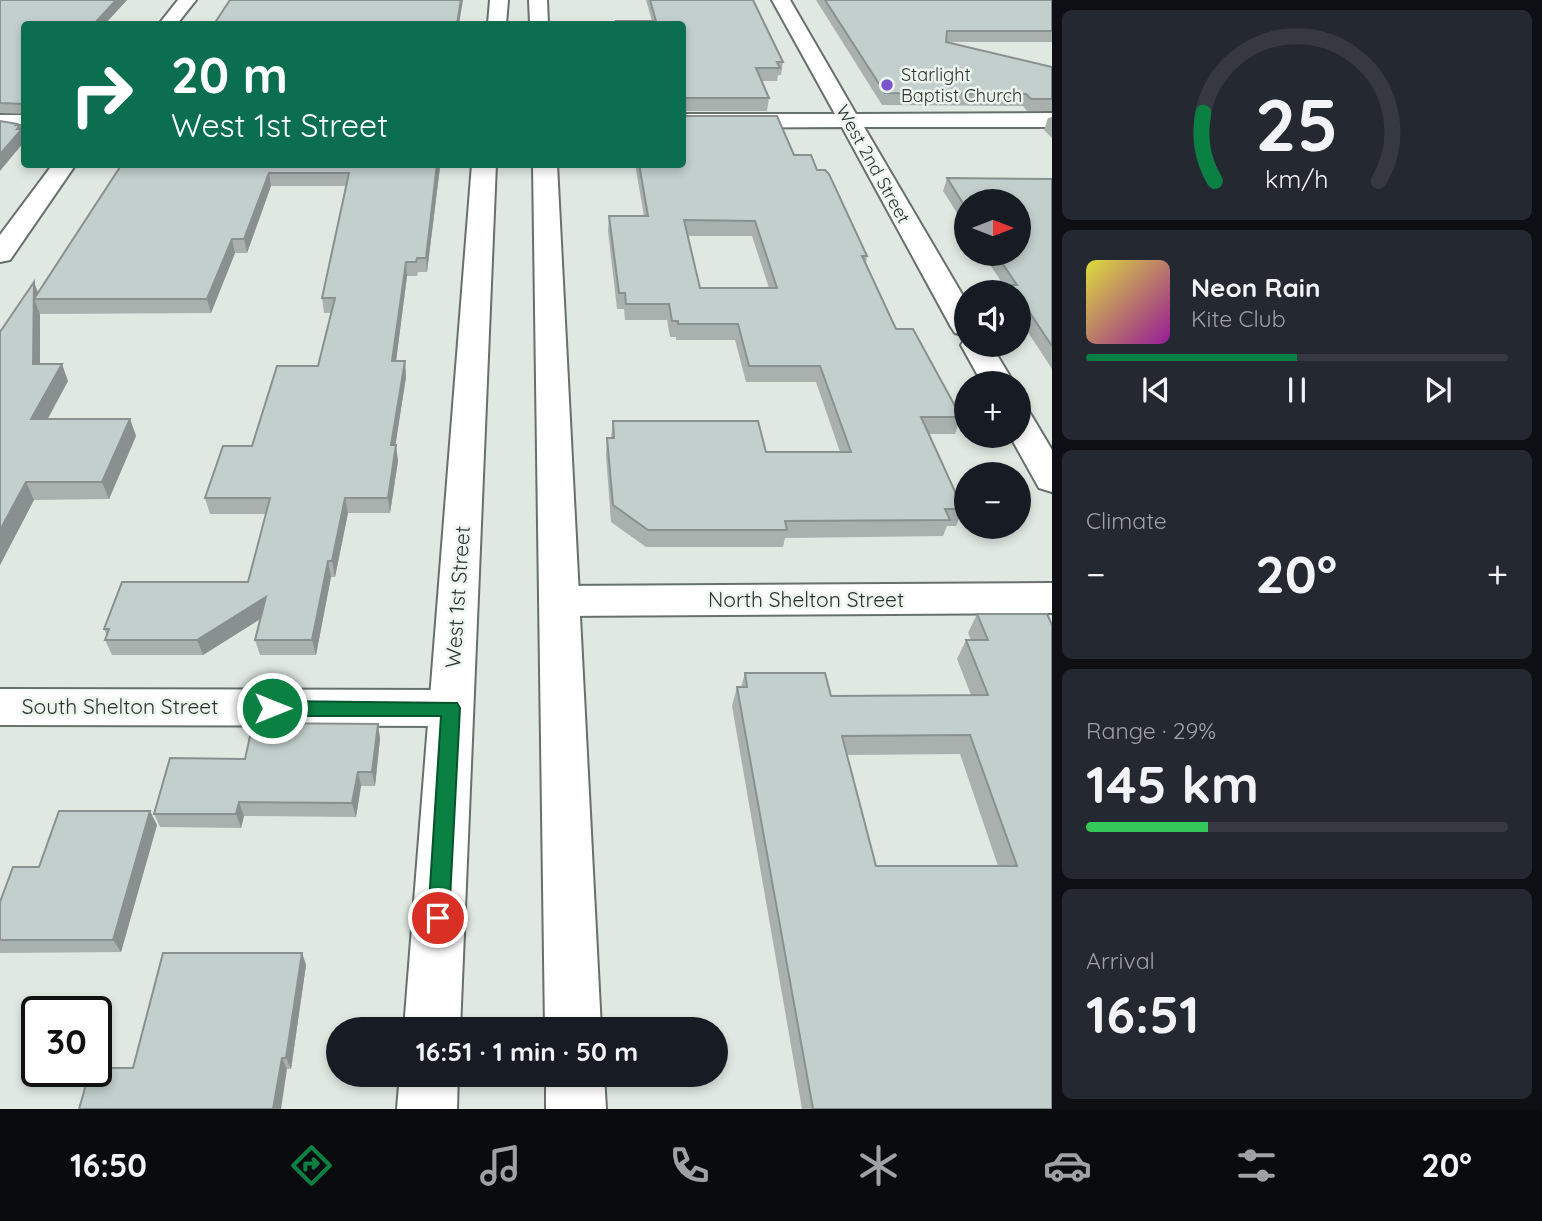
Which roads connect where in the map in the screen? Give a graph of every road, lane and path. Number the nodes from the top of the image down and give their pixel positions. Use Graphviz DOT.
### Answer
graph roads {
  1 [pos="187,0"];
  2 [pos="499,0"];
  3 [pos="538,0"];
  4 [pos="781,0"];
  5 [pos="170,21"];
  6 [pos="497,21"];
  7 [pos="539,21"];
  8 [pos="1052,120"];
  9 [pos="686,121"];
  10 [pos="849,121"];
  11 [pos="0,122"];
  12 [pos="21,122"];
  13 [pos="62,168"];
  14 [pos="484,168"];
  15 [pos="545,168"];
  16 [pos="0,254"];
  17 [pos="954,306"];
  18 [pos="1031,443"];
  19 [pos="1052,480"];
  20 [pos="1052,598"];
  21 [pos="559,601"];
  22 [pos="0,707"];
  23 [pos="451,708"];
  24 [pos="433,1017"];
  25 [pos="573,1017"];
  26 [pos="428,1087"];
  27 [pos="575,1087"];
  28 [pos="427,1109"];
  29 [pos="576,1109"];
  1 -- 5 [label="street"];
  2 -- 6 [label="street"];
  3 -- 7 [label="street"];
  4 -- 10 [label="street, West 2nd Street"];
  8 -- 10 [label="street"];
  9 -- 10 [label="street"];
  10 -- 17 [label="street, West 2nd Street"];
  11 -- 12 [label="street"];
  13 -- 16 [label="street"];
  14 -- 23 [label="street, West 1st Street"];
  15 -- 21 [label="street"];
  18 -- 19 [label="street"];
  20 -- 21 [label="street, North Shelton Street"];
  21 -- 25 [label="street"];
  22 -- 23 [label="street, South Shelton Street"];
  23 -- 24 [label="street, West 1st Street"];
  26 -- 28 [label="street"];
  27 -- 29 [label="street"];
}
